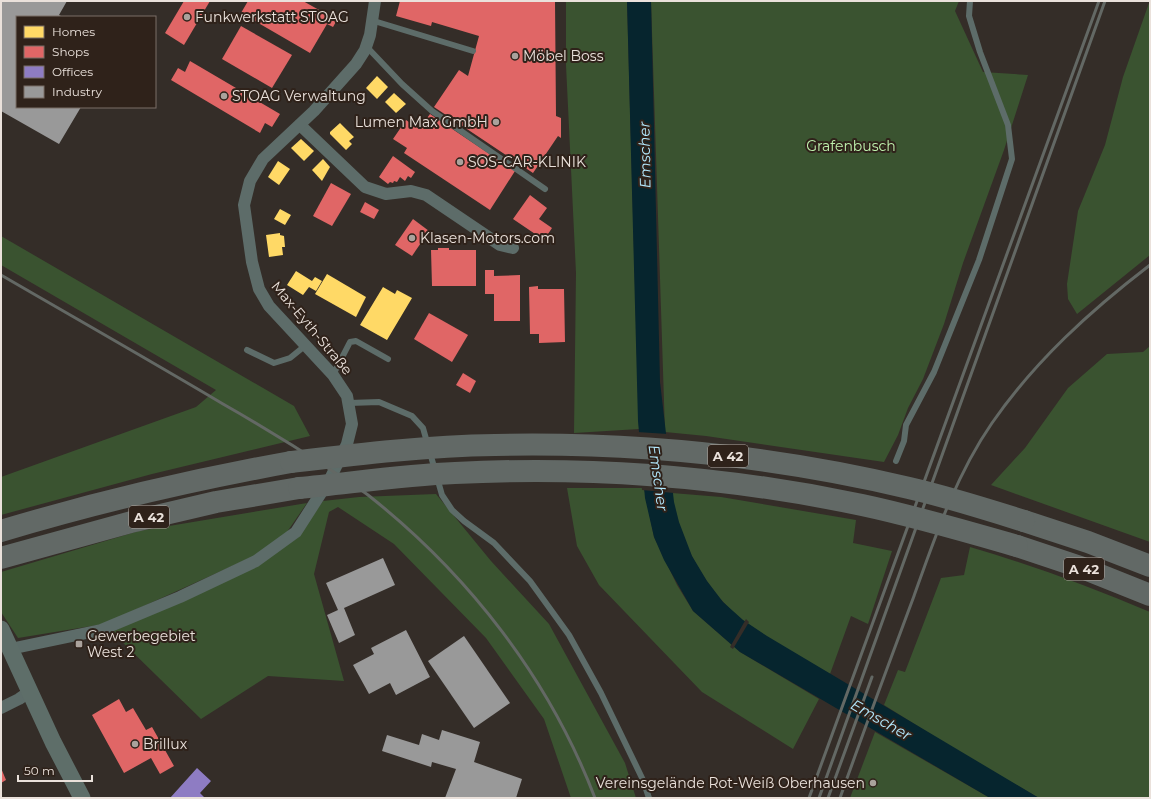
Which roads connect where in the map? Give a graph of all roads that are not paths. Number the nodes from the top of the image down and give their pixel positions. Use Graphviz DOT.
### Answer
graph roads {
  1 [pos="375,1"];
  2 [pos="970,1"];
  3 [pos="374,21"];
  4 [pos="366,46"];
  5 [pos="473,51"];
  6 [pos="300,125"];
  7 [pos="545,189"];
  8 [pos="513,248"];
  9 [pos="306,345"];
  10 [pos="247,350"];
  11 [pos="388,359"];
  12 [pos="333,375"];
  13 [pos="349,403"];
  14 [pos="896,461"];
  15 [pos="1,531"];
  16 [pos="1,558"];
  17 [pos="1150,566"];
  18 [pos="1150,595"];
  19 [pos="1,629"];
  20 [pos="10,649"];
  21 [pos="30,692"];
  22 [pos="1,708"];
  23 [pos="82,798"];
  24 [pos="649,798"];
  1 -- 3 [label="street, Max-Eyth-Straße"];
  2 -- 14 [label="lane"];
  3 -- 4 [label="street, Max-Eyth-Straße"];
  3 -- 5 [label="lane"];
  4 -- 6 [label="street, Max-Eyth-Straße"];
  4 -- 7 [label="lane"];
  6 -- 8 [label="street"];
  6 -- 9 [label="street, Max-Eyth-Straße"];
  9 -- 10 [label="lane"];
  9 -- 12 [label="street, Max-Eyth-Straße"];
  11 -- 12 [label="lane"];
  12 -- 13 [label="street, Max-Eyth-Straße"];
  13 -- 20 [label="street, Max-Eyth-Straße"];
  13 -- 24 [label="lane"];
  15 -- 17 [label="highway, A 42, bridge"];
  16 -- 18 [label="highway, A 42, bridge"];
  19 -- 20 [label="street"];
  20 -- 21 [label="street"];
  21 -- 22 [label="street"];
  21 -- 23 [label="street"];
}
